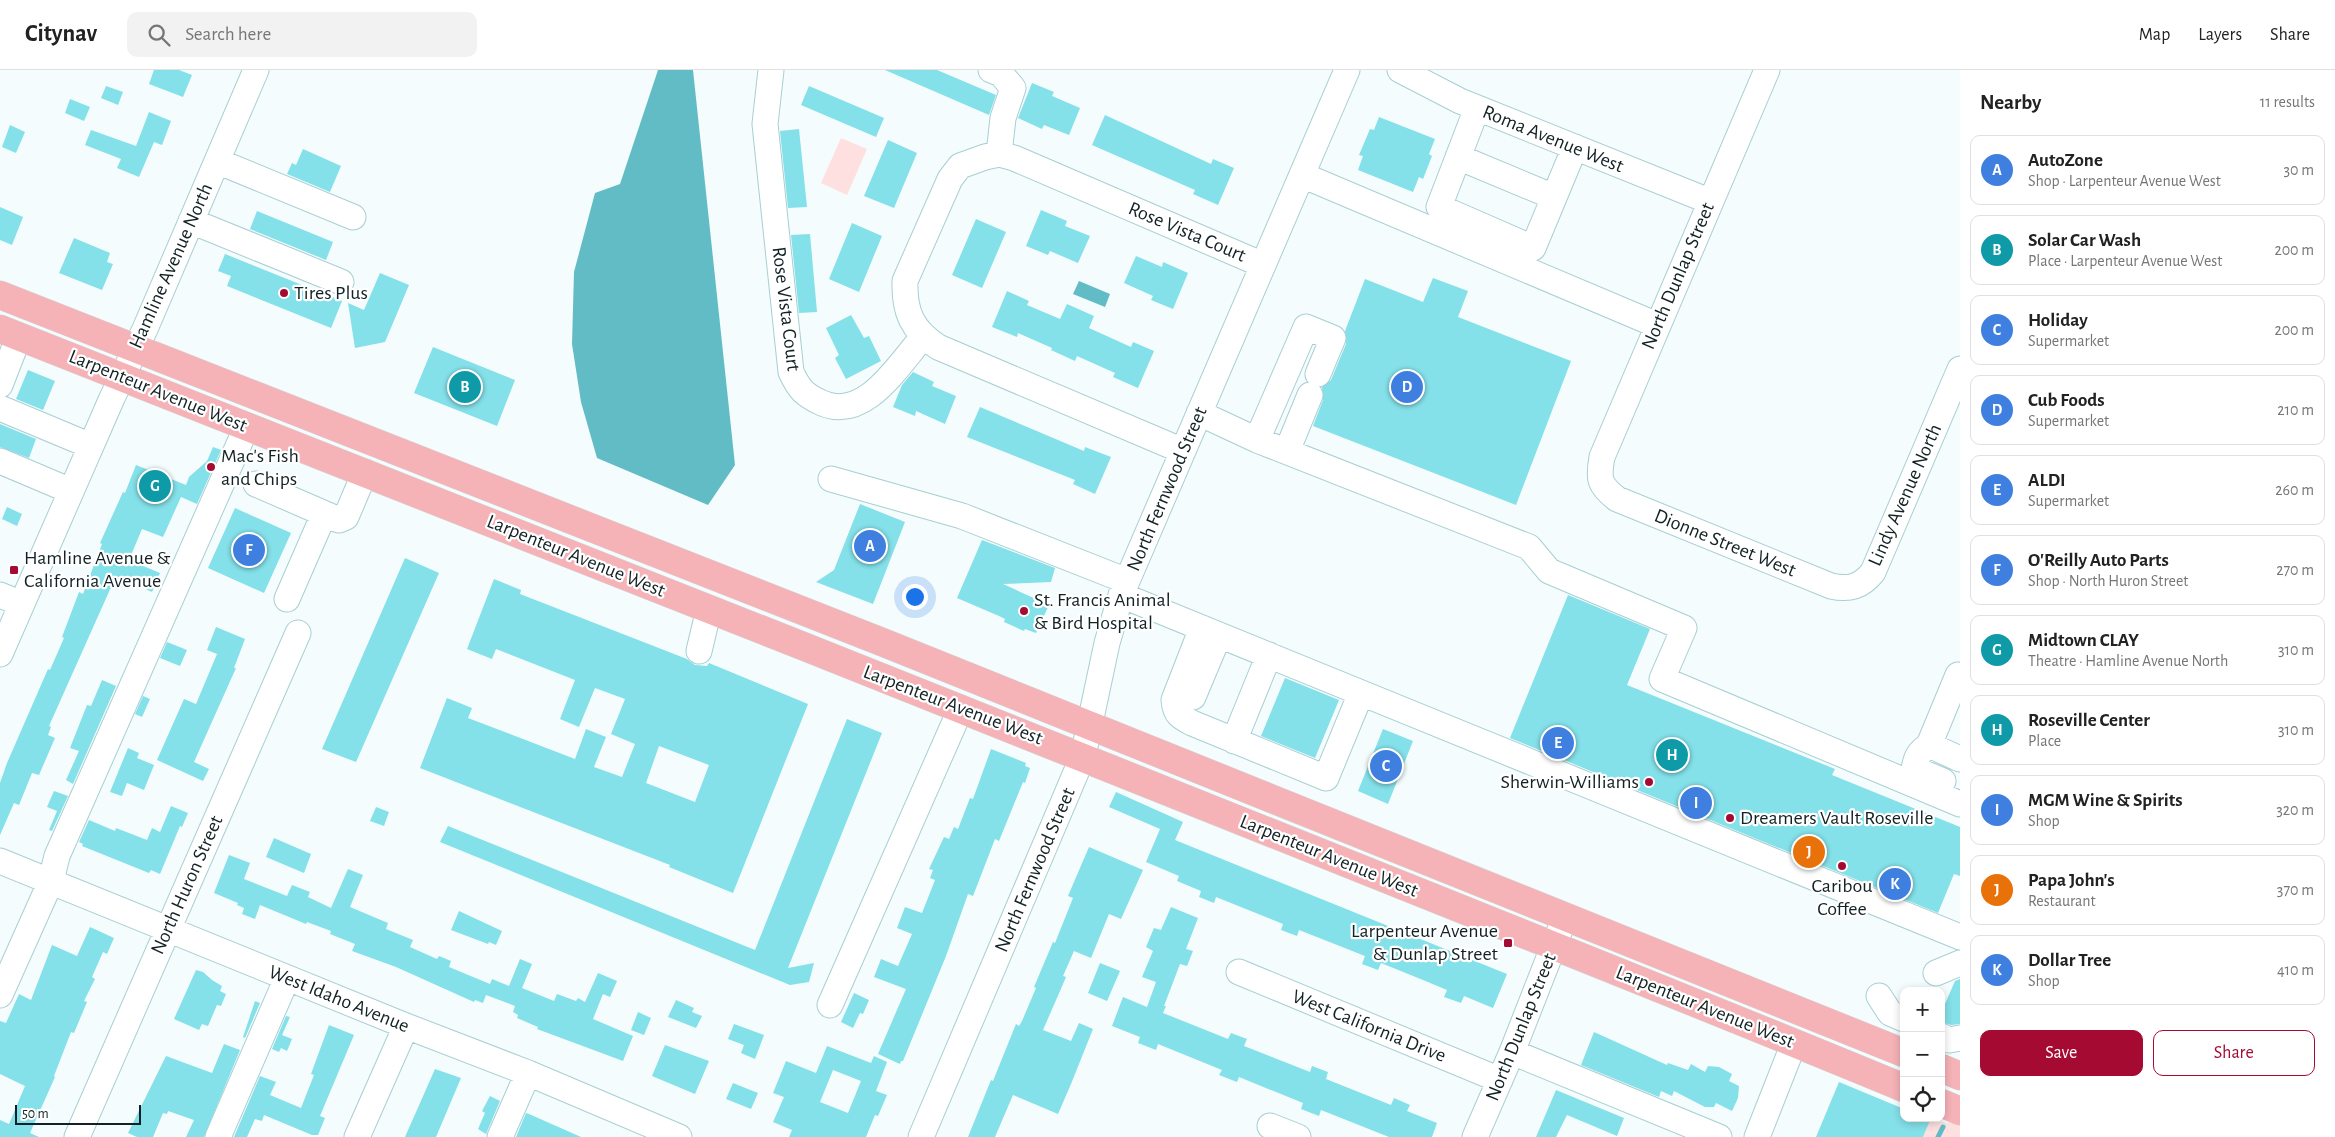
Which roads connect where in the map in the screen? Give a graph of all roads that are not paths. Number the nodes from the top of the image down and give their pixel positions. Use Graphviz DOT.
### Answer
graph roads {
  1 [pos="256,70"];
  2 [pos="772,70"];
  3 [pos="991,70"];
  4 [pos="1347,70"];
  5 [pos="1400,70"];
  6 [pos="1767,70"];
  7 [pos="1477,108"];
  8 [pos="1575,147"];
  9 [pos="999,154"];
  10 [pos="1458,157"];
  11 [pos="217,161"];
  12 [pos="1302,175"];
  13 [pos="1554,197"];
  14 [pos="1709,202"];
  15 [pos="353,217"];
  16 [pos="191,221"];
  17 [pos="1263,265"];
  18 [pos="340,282"];
  19 [pos="0,295"];
  20 [pos="1657,325"];
  21 [pos="9,332"];
  22 [pos="923,337"];
  23 [pos="135,349"];
  24 [pos="1960,369"];
  25 [pos="122,377"];
  26 [pos="0,386"];
  27 [pos="0,408"];
  28 [pos="1199,413"];
  29 [pos="247,426"];
  30 [pos="1257,440"];
  31 [pos="91,446"];
  32 [pos="1183,451"];
  33 [pos="1287,452"];
  34 [pos="0,462"];
  35 [pos="365,472"];
  36 [pos="831,478"];
  37 [pos="256,484"];
  38 [pos="1601,484"];
  39 [pos="71,491"];
  40 [pos="324,514"];
  41 [pos="1855,587"];
  42 [pos="1124,588"];
  43 [pos="11,599"];
  44 [pos="287,599"];
  45 [pos="709,609"];
  46 [pos="1211,632"];
  47 [pos="298,633"];
  48 [pos="699,651"];
  49 [pos="0,654"];
  50 [pos="1269,656"];
  51 [pos="1958,675"];
  52 [pos="1361,693"];
  53 [pos="961,708"];
  54 [pos="1090,726"];
  55 [pos="1234,741"];
  56 [pos="1928,745"];
  57 [pos="1083,756"];
  58 [pos="1960,759"];
  59 [pos="1960,788"];
  60 [pos="1960,804"];
  61 [pos="0,861"];
  62 [pos="51,881"];
  63 [pos="1565,916"];
  64 [pos="168,928"];
  65 [pos="1960,937"];
  66 [pos="1554,946"];
  67 [pos="1960,963"];
  68 [pos="1239,972"];
  69 [pos="1936,973"];
  70 [pos="287,978"];
  71 [pos="0,995"];
  72 [pos="1879,996"];
  73 [pos="830,1005"];
  74 [pos="1900,1017"];
  75 [pos="406,1026"];
  76 [pos="1945,1038"];
  77 [pos="1960,1038"];
  78 [pos="1794,1043"];
  79 [pos="1900,1051"];
  80 [pos="1512,1052"];
  81 [pos="1945,1070"];
  82 [pos="528,1073"];
  83 [pos="1960,1076"];
  84 [pos="1500,1080"];
  85 [pos="1900,1086"];
  86 [pos="1945,1105"];
  87 [pos="1960,1111"];
  88 [pos="1270,1126"];
  89 [pos="639,1130"];
  90 [pos="77,1137"];
  91 [pos="218,1137"];
  92 [pos="358,1137"];
  93 [pos="500,1137"];
  94 [pos="678,1137"];
  95 [pos="921,1137"];
  96 [pos="1298,1137"];
  97 [pos="1475,1137"];
  98 [pos="1720,1137"];
  99 [pos="1757,1137"];
  1 -- 11 [label="street, Hamline Avenue North"];
  2 -- 22 [label="street, Rose Vista Court"];
  3 -- 9 [label="street"];
  4 -- 12 [label="street, North Fernwood Street"];
  5 -- 7 [label="street, Roma Avenue West"];
  6 -- 14 [label="street, North Dunlap Street"];
  7 -- 8 [label="street, Roma Avenue West"];
  7 -- 10 [label="street"];
  8 -- 13 [label="street"];
  8 -- 14 [label="street, Roma Avenue West"];
  9 -- 17 [label="street, Rose Vista Court"];
  9 -- 22 [label="street"];
  10 -- 13 [label="street"];
  10 -- 13 [label="street"];
  11 -- 15 [label="street"];
  11 -- 16 [label="street, Hamline Avenue North"];
  12 -- 17 [label="street, North Fernwood Street"];
  12 -- 20 [label="street"];
  14 -- 20 [label="street, North Dunlap Street"];
  16 -- 18 [label="street"];
  16 -- 23 [label="street, Hamline Avenue North"];
  17 -- 28 [label="street, North Fernwood Street"];
  19 -- 23 [label="main road, Larpenteur Avenue West"];
  20 -- 38 [label="street, North Dunlap Street"];
  21 -- 25 [label="main road, Larpenteur Avenue West"];
  21 -- 26 [label="street"];
  22 -- 32 [label="street"];
  23 -- 25 [label="street, Hamline Avenue North"];
  23 -- 54 [label="main road, Larpenteur Avenue West"];
  24 -- 41 [label="street, Lindy Avenue North"];
  25 -- 29 [label="main road, Larpenteur Avenue West"];
  25 -- 31 [label="street, Hamline Avenue North"];
  27 -- 31 [label="street"];
  28 -- 30 [label="street"];
  28 -- 32 [label="street, North Fernwood Street"];
  29 -- 35 [label="main road, Larpenteur Avenue West"];
  29 -- 62 [label="street"];
  30 -- 33 [label="street"];
  30 -- 33 [label="street"];
  31 -- 39 [label="street, Hamline Avenue North"];
  32 -- 42 [label="street, North Fernwood Street"];
  33 -- 60 [label="street"];
  34 -- 39 [label="street"];
  35 -- 40 [label="street"];
  35 -- 45 [label="main road, Larpenteur Avenue West"];
  36 -- 42 [label="street"];
  37 -- 40 [label="street"];
  38 -- 41 [label="street, Dionne Street West"];
  39 -- 43 [label="street, Hamline Avenue North"];
  40 -- 44 [label="street"];
  42 -- 46 [label="street"];
  42 -- 54 [label="street, North Fernwood Street"];
  43 -- 49 [label="street, Hamline Avenue North"];
  45 -- 48 [label="street"];
  45 -- 53 [label="main road, Larpenteur Avenue West"];
  46 -- 50 [label="street"];
  46 -- 55 [label="street"];
  47 -- 64 [label="street, North Huron Street"];
  50 -- 52 [label="street"];
  50 -- 55 [label="street"];
  51 -- 56 [label="street"];
  52 -- 55 [label="street"];
  52 -- 65 [label="street"];
  53 -- 57 [label="main road, Larpenteur Avenue West"];
  53 -- 73 [label="street"];
  54 -- 57 [label="street, North Fernwood Street"];
  54 -- 63 [label="main road, Larpenteur Avenue West"];
  56 -- 58 [label="street"];
  56 -- 59 [label="street"];
  57 -- 66 [label="main road, Larpenteur Avenue West"];
  57 -- 95 [label="street, North Fernwood Street"];
  61 -- 62 [label="street, West Idaho Avenue"];
  62 -- 64 [label="street, West Idaho Avenue"];
  62 -- 71 [label="street"];
  63 -- 66 [label="street, North Dunlap Street"];
  63 -- 79 [label="main road, Larpenteur Avenue West"];
  64 -- 70 [label="street, West Idaho Avenue"];
  64 -- 90 [label="street, North Huron Street"];
  66 -- 78 [label="main road, Larpenteur Avenue West"];
  66 -- 80 [label="street, North Dunlap Street"];
  67 -- 69 [label="street"];
  68 -- 84 [label="street, West California Drive"];
  70 -- 75 [label="street, West Idaho Avenue"];
  70 -- 91 [label="street"];
  72 -- 74 [label="street"];
  75 -- 82 [label="street, West Idaho Avenue"];
  75 -- 92 [label="street"];
  76 -- 77 [label="street"];
  78 -- 85 [label="main road, Larpenteur Avenue West"];
  78 -- 99 [label="street"];
  80 -- 84 [label="street, North Dunlap Street"];
  80 -- 98 [label="street"];
  81 -- 83 [label="main road"];
  82 -- 89 [label="street, West Idaho Avenue"];
  82 -- 93 [label="street"];
  84 -- 97 [label="street, North Dunlap Street"];
  86 -- 87 [label="main road"];
  88 -- 96 [label="street"];
  89 -- 94 [label="street, West Idaho Avenue"];
}
